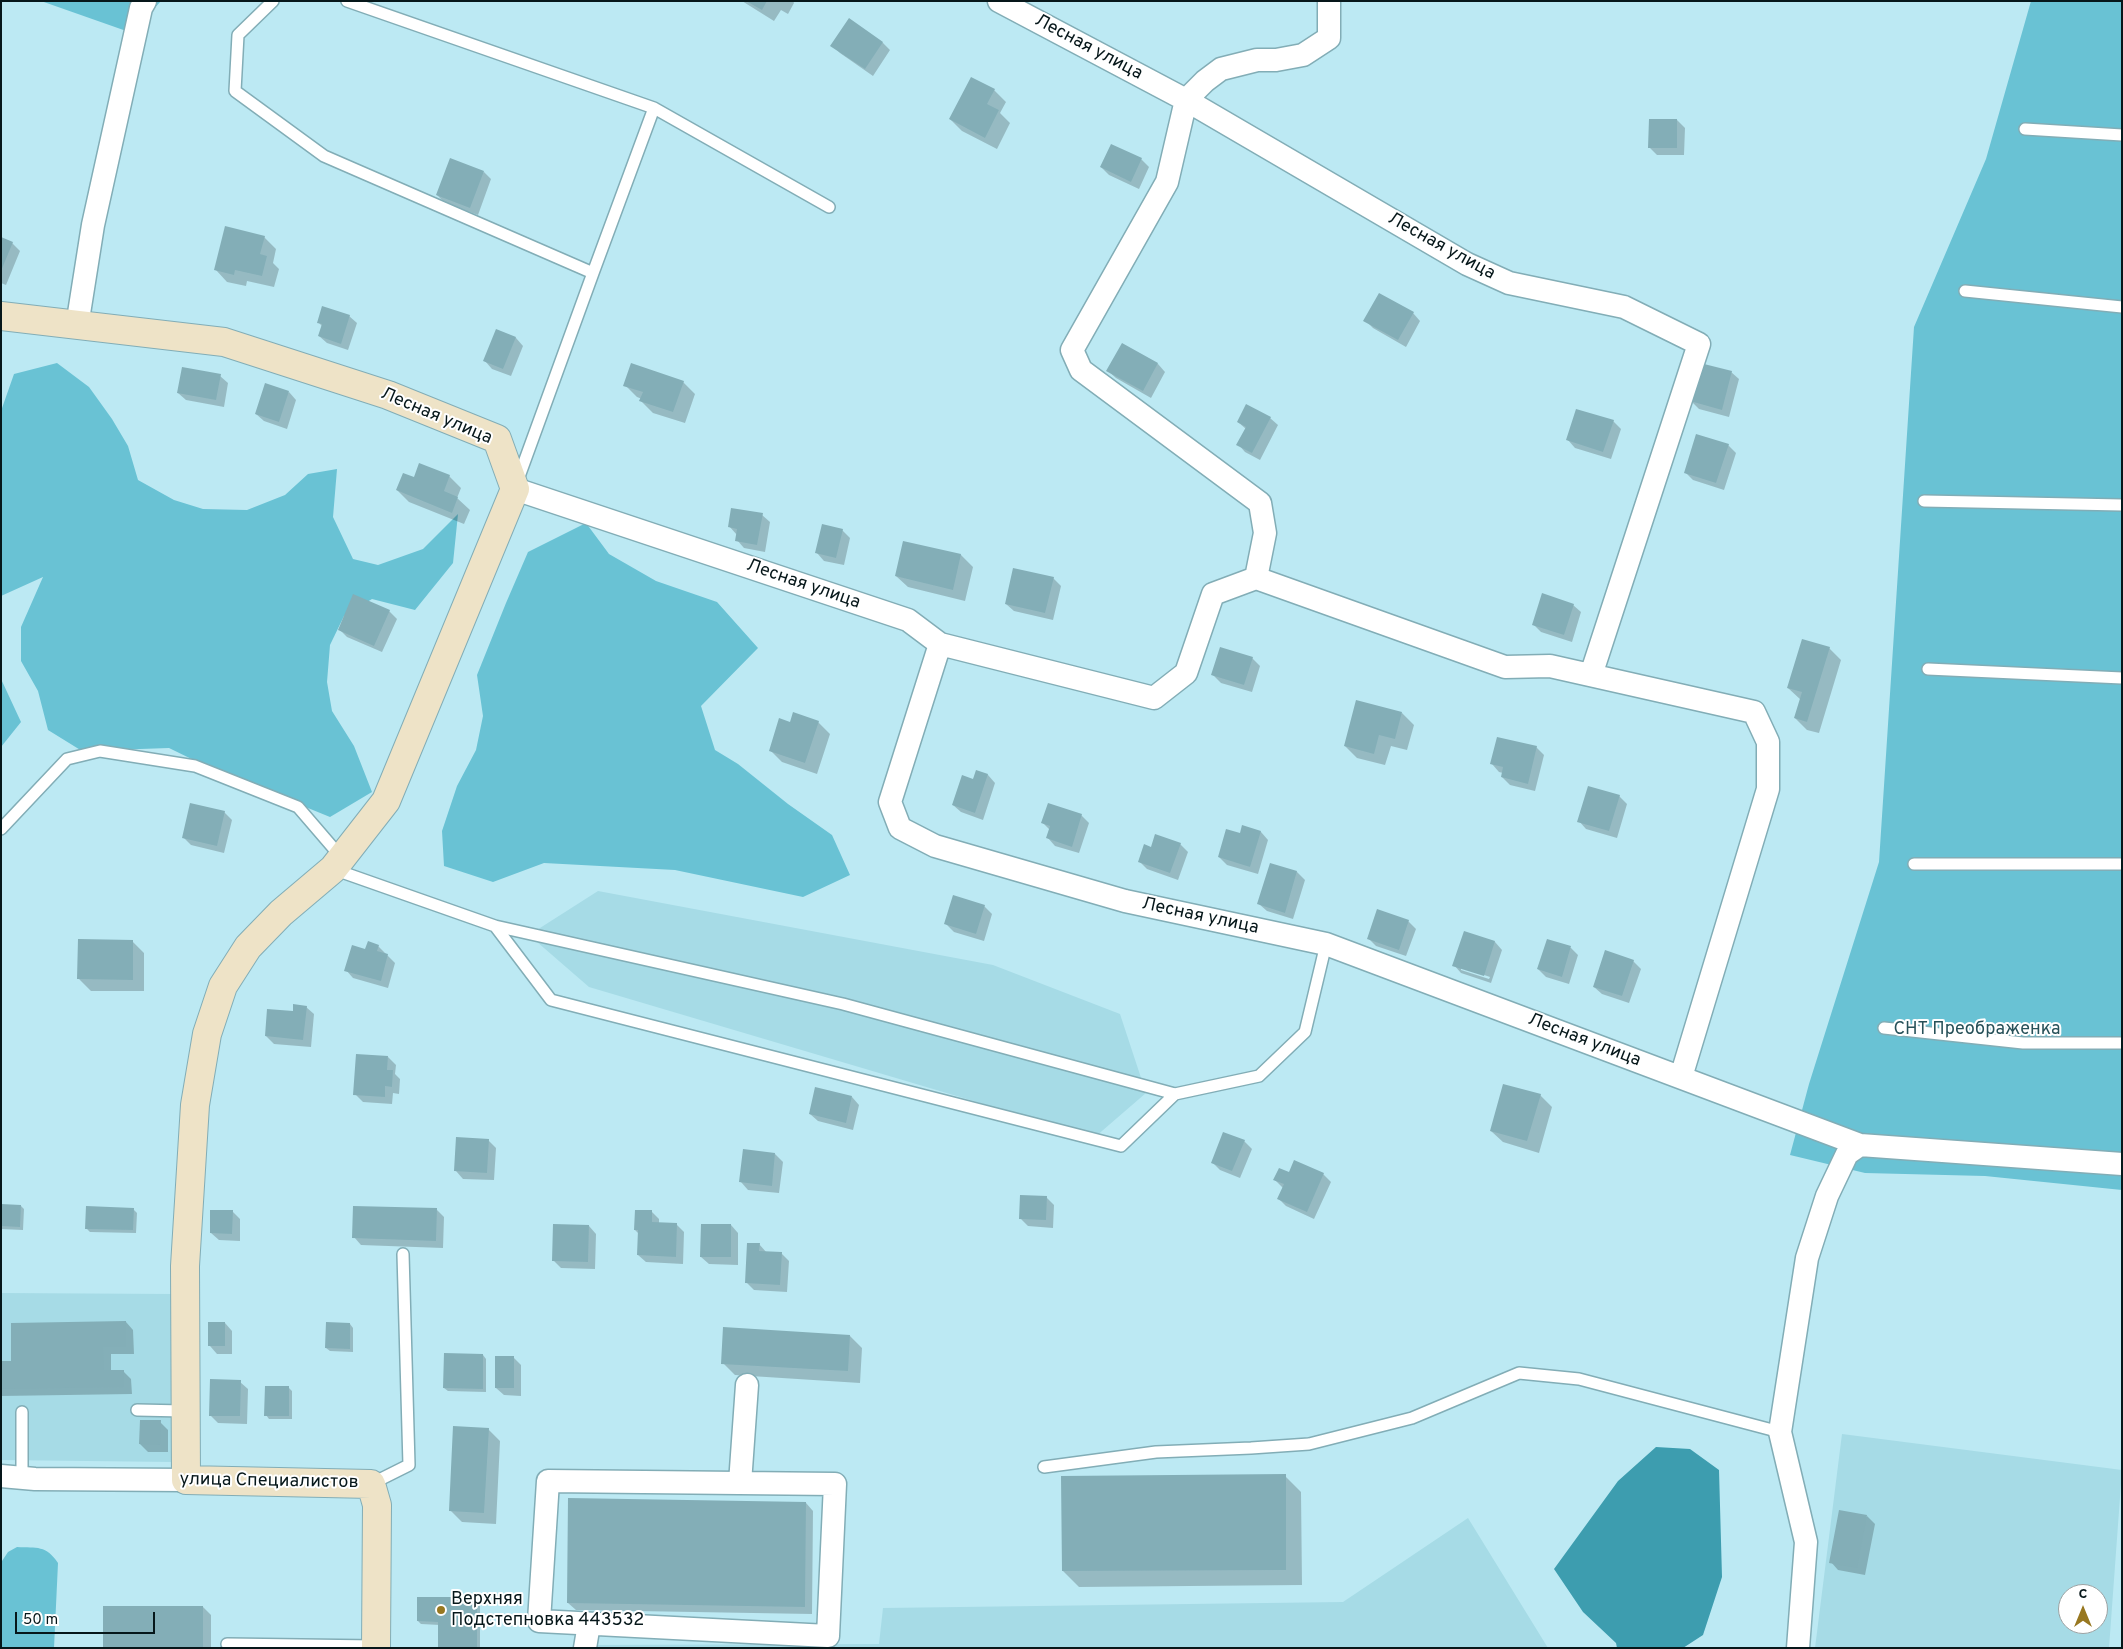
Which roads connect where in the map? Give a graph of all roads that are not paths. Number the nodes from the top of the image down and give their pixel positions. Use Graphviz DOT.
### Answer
graph roads {
  1 [pos="145,1"];
  2 [pos="273,1"];
  3 [pos="347,1"];
  4 [pos="1000,1"];
  5 [pos="1329,1"];
  6 [pos="1186,100"];
  7 [pos="654,108"];
  8 [pos="2025,129"];
  9 [pos="2122,135"];
  10 [pos="829,207"];
  11 [pos="593,273"];
  12 [pos="1965,291"];
  13 [pos="2122,307"];
  14 [pos="1,316"];
  15 [pos="77,326"];
  16 [pos="515,488"];
  17 [pos="1924,501"];
  18 [pos="2122,505"];
  19 [pos="1256,578"];
  20 [pos="940,644"];
  21 [pos="1928,669"];
  22 [pos="1590,675"];
  23 [pos="2122,678"];
  24 [pos="1,829"];
  25 [pos="337,863"];
  26 [pos="1914,864"];
  27 [pos="2122,864"];
  28 [pos="495,926"];
  29 [pos="1326,944"];
  30 [pos="1884,1028"];
  31 [pos="2122,1044"];
  32 [pos="1681,1077"];
  33 [pos="1176,1094"];
  34 [pos="1860,1145"];
  35 [pos="2122,1164"];
  36 [pos="403,1254"];
  37 [pos="747,1385"];
  38 [pos="137,1410"];
  39 [pos="184,1411"];
  40 [pos="22,1412"];
  41 [pos="1780,1432"];
  42 [pos="1044,1466"];
  43 [pos="12,1477"];
  44 [pos="186,1480"];
  45 [pos="740,1483"];
  46 [pos="371,1484"];
  47 [pos="589,1624"];
  48 [pos="227,1644"];
  49 [pos="376,1647"];
  50 [pos="585,1648"];
  51 [pos="1798,1648"];
  1 -- 15 [label="street"];
  2 -- 11 [label="lane"];
  3 -- 7 [label="lane"];
  4 -- 6 [label="street, Лесная улица"];
  5 -- 6 [label="street"];
  6 -- 19 [label="street"];
  6 -- 22 [label="street, Лесная улица"];
  7 -- 10 [label="lane"];
  7 -- 11 [label="lane"];
  8 -- 9 [label="lane"];
  11 -- 16 [label="lane"];
  12 -- 13 [label="lane"];
  14 -- 15 [label="street, Лесная улица"];
  15 -- 16 [label="street, Лесная улица"];
  16 -- 20 [label="street, Лесная улица"];
  16 -- 25 [label="street"];
  17 -- 18 [label="lane"];
  19 -- 20 [label="street, Лесная улица"];
  19 -- 22 [label="street"];
  20 -- 29 [label="street, Лесная улица"];
  21 -- 23 [label="lane"];
  22 -- 32 [label="street"];
  24 -- 25 [label="lane"];
  25 -- 28 [label="lane"];
  25 -- 39 [label="street"];
  26 -- 27 [label="lane"];
  28 -- 33 [label="lane"];
  28 -- 33 [label="lane"];
  29 -- 32 [label="street, Лесная улица"];
  29 -- 33 [label="lane"];
  30 -- 31 [label="lane"];
  32 -- 34 [label="street, Лесная улица"];
  34 -- 35 [label="street, Лесная улица"];
  34 -- 41 [label="street"];
  36 -- 46 [label="lane"];
  37 -- 45 [label="street"];
  38 -- 39 [label="lane"];
  39 -- 44 [label="street"];
  40 -- 43 [label="lane"];
  41 -- 42 [label="lane"];
  41 -- 51 [label="street"];
  43 -- 44 [label="street, улица Специалистов"];
  44 -- 46 [label="street, улица Специалистов"];
  45 -- 47 [label="street"];
  45 -- 47 [label="street"];
  46 -- 49 [label="street, улица Специалистов"];
  47 -- 50 [label="street"];
  48 -- 49 [label="lane"];
}
